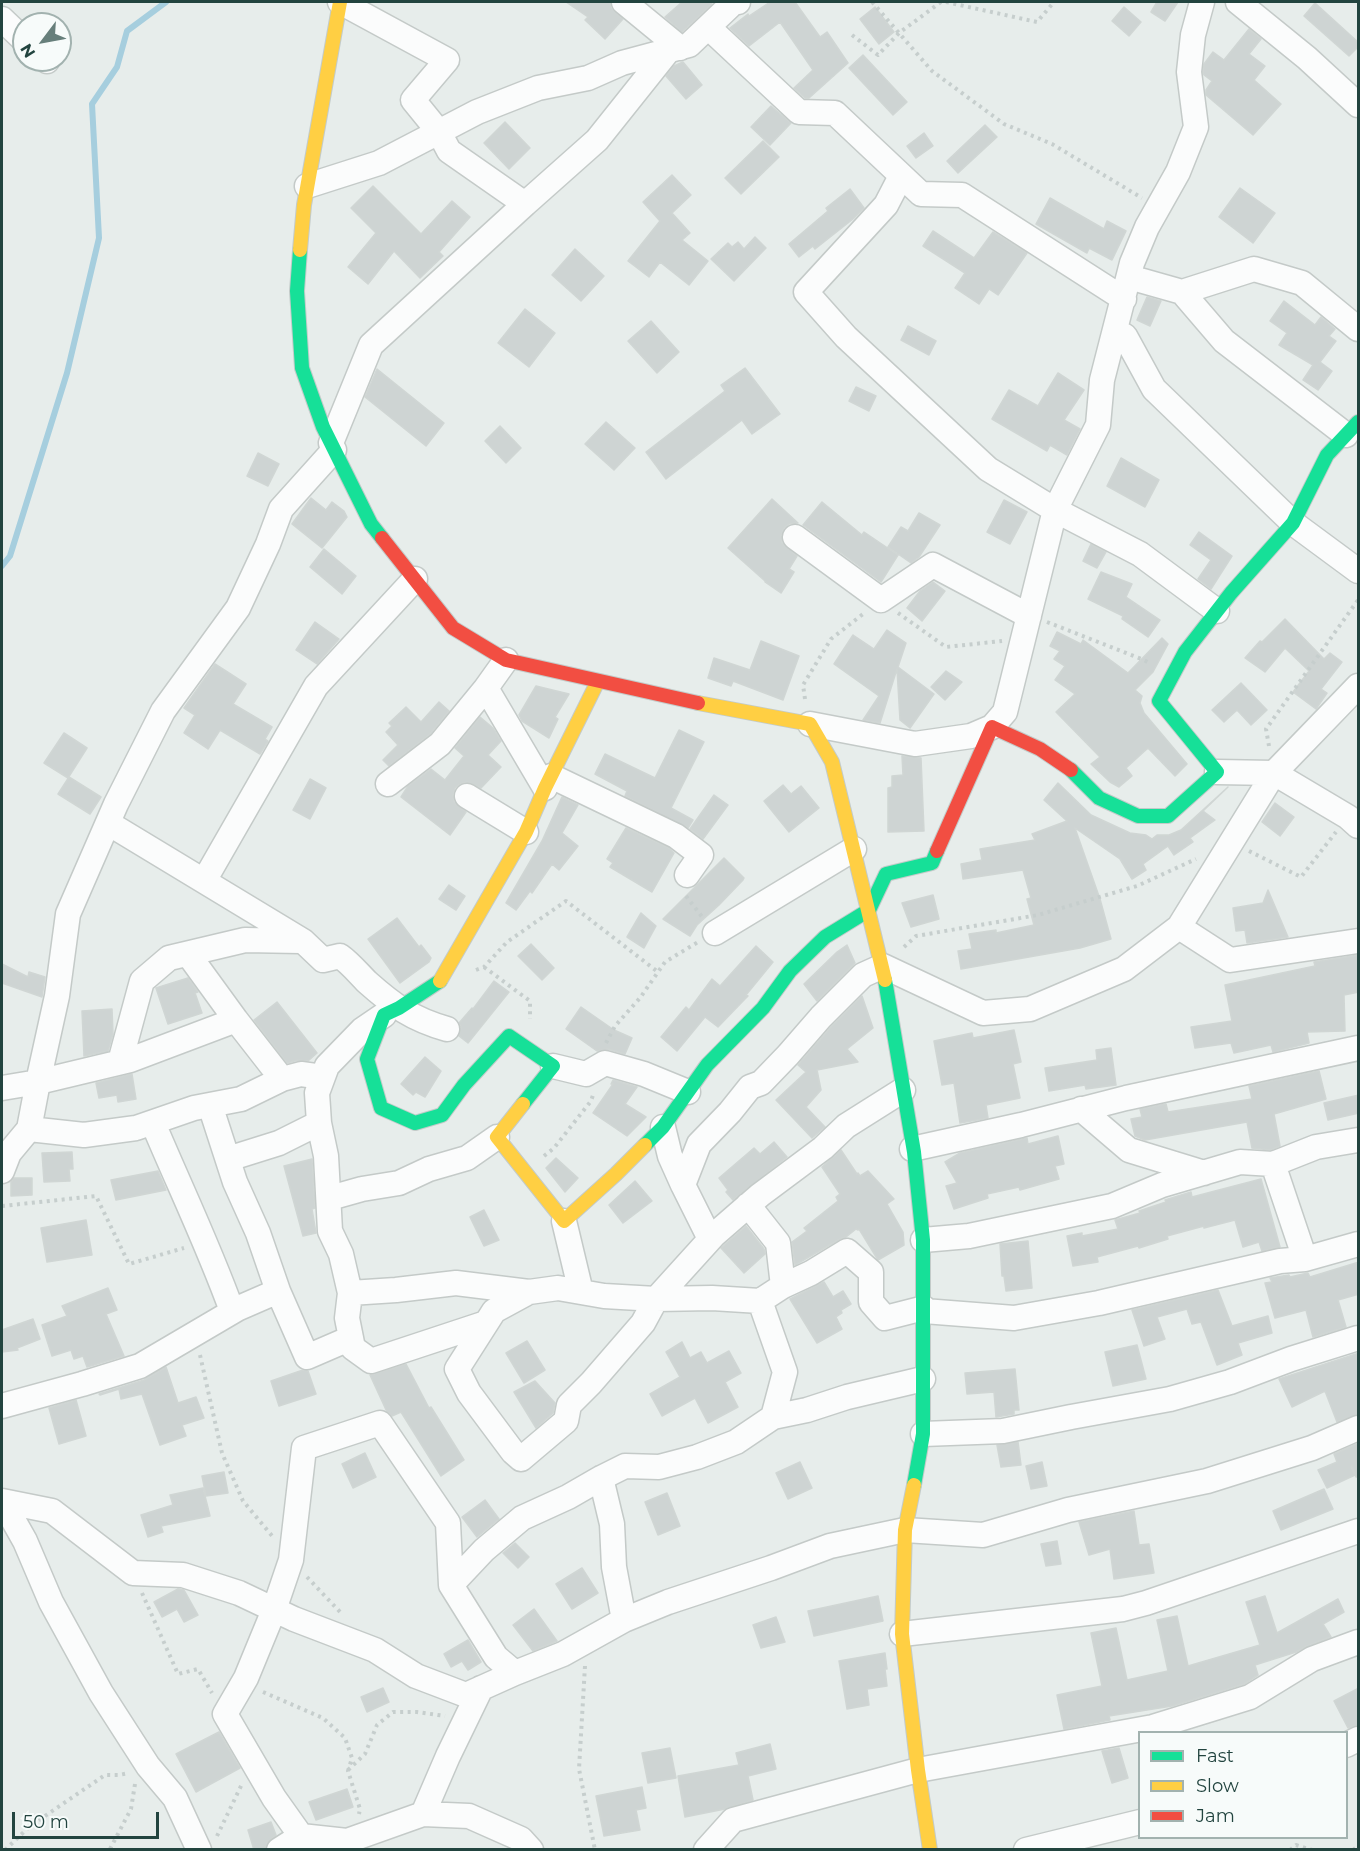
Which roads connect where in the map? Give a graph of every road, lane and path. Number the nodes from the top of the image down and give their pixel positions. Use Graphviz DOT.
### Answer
graph roads {
  1 [pos="340,2"];
  2 [pos="624,2"];
  3 [pos="738,2"];
  4 [pos="872,2"];
  5 [pos="941,2"];
  6 [pos="946,2"];
  7 [pos="1054,2"];
  8 [pos="1202,2"];
  9 [pos="1238,2"];
  10 [pos="708,27"];
  11 [pos="899,33"];
  12 [pos="852,35"];
  13 [pos="674,49"];
  14 [pos="1359,105"];
  15 [pos="439,132"];
  16 [pos="901,176"];
  17 [pos="307,186"];
  18 [pos="525,204"];
  19 [pos="1158,207"];
  20 [pos="1126,288"];
  21 [pos="1182,292"];
  22 [pos="1359,329"];
  23 [pos="1115,331"];
  24 [pos="1354,429"];
  25 [pos="333,447"];
  26 [pos="1055,510"];
  27 [pos="1293,523"];
  28 [pos="795,537"];
  29 [pos="1359,571"];
  30 [pos="415,579"];
  31 [pos="880,600"];
  32 [pos="1359,600"];
  33 [pos="1217,611"];
  34 [pos="1029,616"];
  35 [pos="1024,639"];
  36 [pos="506,660"];
  37 [pos="1172,678"];
  38 [pos="598,681"];
  39 [pos="1359,686"];
  40 [pos="486,688"];
  41 [pos="810,724"];
  42 [pos="992,728"];
  43 [pos="1217,772"];
  44 [pos="1274,773"];
  45 [pos="548,782"];
  46 [pos="388,784"];
  47 [pos="467,796"];
  48 [pos="1353,821"];
  49 [pos="108,823"];
  50 [pos="526,832"];
  51 [pos="1231,843"];
  52 [pos="854,849"];
  53 [pos="1200,857"];
  54 [pos="687,875"];
  55 [pos="204,881"];
  56 [pos="869,910"];
  57 [pos="1179,927"];
  58 [pos="715,933"];
  59 [pos="1359,940"];
  60 [pos="303,941"];
  61 [pos="189,954"];
  62 [pos="883,966"];
  63 [pos="484,967"];
  64 [pos="473,971"];
  65 [pos="658,972"];
  66 [pos="391,1012"];
  67 [pos="236,1020"];
  68 [pos="447,1029"];
  69 [pos="1359,1048"];
  70 [pos="530,1050"];
  71 [pos="120,1062"];
  72 [pos="605,1063"];
  73 [pos="553,1066"];
  74 [pos="323,1077"];
  75 [pos="282,1079"];
  76 [pos="38,1082"];
  77 [pos="2,1088"];
  78 [pos="903,1090"];
  79 [pos="688,1092"];
  80 [pos="210,1105"];
  81 [pos="1081,1109"];
  82 [pos="153,1123"];
  83 [pos="319,1123"];
  84 [pos="663,1126"];
  85 [pos="29,1129"];
  86 [pos="497,1137"];
  87 [pos="1359,1140"];
  88 [pos="912,1149"];
  89 [pos="228,1159"];
  90 [pos="1273,1164"];
  91 [pos="524,1170"];
  92 [pos="2,1171"];
  93 [pos="1204,1173"];
  94 [pos="683,1185"];
  95 [pos="328,1193"];
  96 [pos="2,1206"];
  97 [pos="748,1206"];
  98 [pos="564,1221"];
  99 [pos="710,1239"];
  100 [pos="923,1240"];
  101 [pos="205,1242"];
  102 [pos="1359,1244"];
  103 [pos="1305,1259"];
  104 [pos="783,1286"];
  105 [pos="278,1291"];
  106 [pos="529,1292"];
  107 [pos="581,1292"];
  108 [pos="350,1293"];
  109 [pos="656,1299"];
  110 [pos="760,1301"];
  111 [pos="237,1309"];
  112 [pos="924,1309"];
  113 [pos="486,1323"];
  114 [pos="195,1334"];
  115 [pos="351,1338"];
  116 [pos="1359,1338"];
  117 [pos="923,1379"];
  118 [pos="2,1406"];
  119 [pos="773,1417"];
  120 [pos="1359,1428"];
  121 [pos="923,1434"];
  122 [pos="601,1478"];
  123 [pos="2,1501"];
  124 [pos="905,1530"];
  125 [pos="1359,1532"];
  126 [pos="291,1560"];
  127 [pos="133,1573"];
  128 [pos="451,1585"];
  129 [pos="274,1610"];
  130 [pos="345,1617"];
  131 [pos="624,1620"];
  132 [pos="902,1634"];
  133 [pos="587,1640"];
  134 [pos="1359,1642"];
  135 [pos="515,1673"];
  136 [pos="481,1688"];
  137 [pos="237,1693"];
  138 [pos="225,1714"];
  139 [pos="468,1715"];
  140 [pos="254,1761"];
  141 [pos="139,1763"];
  142 [pos="918,1770"];
  143 [pos="348,1771"];
  144 [pos="423,1814"];
  145 [pos="1138,1823"];
  146 [pos="302,1836"];
  147 [pos="353,1839"];
  148 [pos="1359,1846"];
  149 [pos="205,1847"];
  150 [pos="1040,1848"];
  151 [pos="110,1849"];
  152 [pos="5,1850"];
  153 [pos="279,1850"];
  154 [pos="531,1850"];
  155 [pos="595,1850"];
  156 [pos="706,1850"];
  157 [pos="930,1850"];
  158 [pos="1290,1850"];
  159 [pos="1312,1850"];
  160 [pos="1353,1850"];
  1 -- 15 [label="street"];
  1 -- 17 [label="street"];
  2 -- 13 [label="street"];
  3 -- 10 [label="street"];
  4 -- 11 [label="path"];
  5 -- 11 [label="path"];
  6 -- 7 [label="path"];
  8 -- 19 [label="street"];
  9 -- 14 [label="street"];
  10 -- 13 [label="street"];
  10 -- 16 [label="street"];
  11 -- 12 [label="path"];
  11 -- 19 [label="path"];
  13 -- 15 [label="street"];
  13 -- 18 [label="street"];
  15 -- 17 [label="street"];
  15 -- 18 [label="street"];
  16 -- 20 [label="street"];
  16 -- 26 [label="street"];
  17 -- 25 [label="street"];
  18 -- 25 [label="street"];
  19 -- 20 [label="street"];
  20 -- 21 [label="street"];
  20 -- 23 [label="street"];
  21 -- 22 [label="street"];
  21 -- 24 [label="street"];
  23 -- 26 [label="street"];
  23 -- 27 [label="street"];
  24 -- 27 [label="street"];
  25 -- 30 [label="street"];
  25 -- 49 [label="street"];
  26 -- 33 [label="street"];
  26 -- 34 [label="street"];
  27 -- 29 [label="street"];
  27 -- 33 [label="street"];
  28 -- 31 [label="street"];
  30 -- 36 [label="street"];
  30 -- 55 [label="street"];
  31 -- 34 [label="street"];
  31 -- 35 [label="path"];
  31 -- 41 [label="path"];
  32 -- 44 [label="path"];
  33 -- 37 [label="street"];
  34 -- 35 [label="street"];
  34 -- 37 [label="path"];
  35 -- 42 [label="street"];
  36 -- 38 [label="street"];
  36 -- 40 [label="street"];
  37 -- 43 [label="street"];
  38 -- 41 [label="street"];
  38 -- 45 [label="street"];
  39 -- 44 [label="street"];
  40 -- 45 [label="street"];
  40 -- 46 [label="street"];
  41 -- 42 [label="street"];
  41 -- 52 [label="street"];
  42 -- 43 [label="street"];
  42 -- 56 [label="street"];
  43 -- 44 [label="street"];
  44 -- 48 [label="street"];
  44 -- 51 [label="street"];
  45 -- 50 [label="street"];
  45 -- 54 [label="street"];
  47 -- 50 [label="street"];
  48 -- 51 [label="path"];
  49 -- 55 [label="street"];
  49 -- 76 [label="street"];
  50 -- 66 [label="street"];
  51 -- 57 [label="street"];
  52 -- 56 [label="street"];
  52 -- 58 [label="street"];
  53 -- 62 [label="path"];
  54 -- 58 [label="path"];
  55 -- 60 [label="street"];
  56 -- 62 [label="street"];
  56 -- 79 [label="street"];
  57 -- 59 [label="street"];
  57 -- 62 [label="street"];
  58 -- 65 [label="path"];
  60 -- 61 [label="street"];
  60 -- 66 [label="street"];
  61 -- 67 [label="street"];
  61 -- 71 [label="street"];
  62 -- 78 [label="street"];
  62 -- 94 [label="street"];
  63 -- 64 [label="path"];
  63 -- 65 [label="path"];
  63 -- 70 [label="path"];
  65 -- 72 [label="path"];
  66 -- 68 [label="street"];
  66 -- 70 [label="street"];
  66 -- 74 [label="street"];
  67 -- 71 [label="street"];
  67 -- 75 [label="street"];
  69 -- 81 [label="street"];
  70 -- 73 [label="street"];
  71 -- 76 [label="street"];
  72 -- 73 [label="street"];
  72 -- 79 [label="street"];
  72 -- 91 [label="path"];
  73 -- 86 [label="street"];
  74 -- 75 [label="street"];
  74 -- 83 [label="street"];
  75 -- 80 [label="street"];
  76 -- 77 [label="street"];
  76 -- 85 [label="street"];
  78 -- 88 [label="street"];
  78 -- 97 [label="street"];
  79 -- 84 [label="street"];
  80 -- 82 [label="street"];
  80 -- 89 [label="street"];
  81 -- 88 [label="street"];
  81 -- 93 [label="street"];
  82 -- 85 [label="street"];
  82 -- 101 [label="street"];
  83 -- 89 [label="street"];
  83 -- 95 [label="street"];
  84 -- 94 [label="street"];
  84 -- 98 [label="street"];
  85 -- 92 [label="street"];
  86 -- 91 [label="street"];
  86 -- 95 [label="street"];
  87 -- 90 [label="street"];
  88 -- 100 [label="street"];
  89 -- 105 [label="street"];
  90 -- 93 [label="street"];
  90 -- 103 [label="street"];
  91 -- 98 [label="street"];
  93 -- 100 [label="street"];
  94 -- 99 [label="street"];
  95 -- 108 [label="street"];
  96 -- 101 [label="path"];
  97 -- 99 [label="street"];
  97 -- 104 [label="street"];
  98 -- 107 [label="street"];
  99 -- 109 [label="street"];
  100 -- 112 [label="street"];
  101 -- 111 [label="street"];
  102 -- 103 [label="street"];
  103 -- 112 [label="street"];
  104 -- 110 [label="street"];
  104 -- 112 [label="street"];
  105 -- 111 [label="street"];
  105 -- 115 [label="street"];
  106 -- 107 [label="street"];
  106 -- 108 [label="street"];
  106 -- 113 [label="street"];
  107 -- 109 [label="street"];
  108 -- 115 [label="street"];
  109 -- 110 [label="street"];
  109 -- 113 [label="street"];
  110 -- 119 [label="street"];
  111 -- 114 [label="street"];
  112 -- 117 [label="street"];
  113 -- 115 [label="street"];
  114 -- 118 [label="street"];
  114 -- 126 [label="path"];
  116 -- 121 [label="street"];
  117 -- 119 [label="street"];
  117 -- 121 [label="street"];
  119 -- 122 [label="street"];
  120 -- 124 [label="street"];
  121 -- 124 [label="street"];
  122 -- 128 [label="street"];
  122 -- 131 [label="street"];
  123 -- 127 [label="street"];
  123 -- 141 [label="street"];
  124 -- 131 [label="street"];
  124 -- 132 [label="street"];
  125 -- 132 [label="street"];
  126 -- 128 [label="street"];
  126 -- 129 [label="street"];
  126 -- 130 [label="path"];
  127 -- 129 [label="street"];
  127 -- 138 [label="path"];
  128 -- 135 [label="street"];
  129 -- 136 [label="street"];
  129 -- 137 [label="street"];
  131 -- 133 [label="street"];
  132 -- 142 [label="street"];
  133 -- 135 [label="street"];
  133 -- 155 [label="path"];
  134 -- 142 [label="street"];
  135 -- 136 [label="street"];
  136 -- 139 [label="street"];
  137 -- 138 [label="street"];
  137 -- 143 [label="path"];
  138 -- 140 [label="street"];
  139 -- 143 [label="path"];
  139 -- 144 [label="street"];
  140 -- 146 [label="street"];
  140 -- 149 [label="path"];
  141 -- 149 [label="street"];
  141 -- 151 [label="path"];
  141 -- 152 [label="path"];
  142 -- 156 [label="street"];
  142 -- 157 [label="street"];
  143 -- 147 [label="path"];
  144 -- 147 [label="street"];
  144 -- 154 [label="street"];
  145 -- 150 [label="street"];
  146 -- 147 [label="street"];
  146 -- 153 [label="street"];
  148 -- 160 [label="path"];
  158 -- 159 [label="path"];
}
